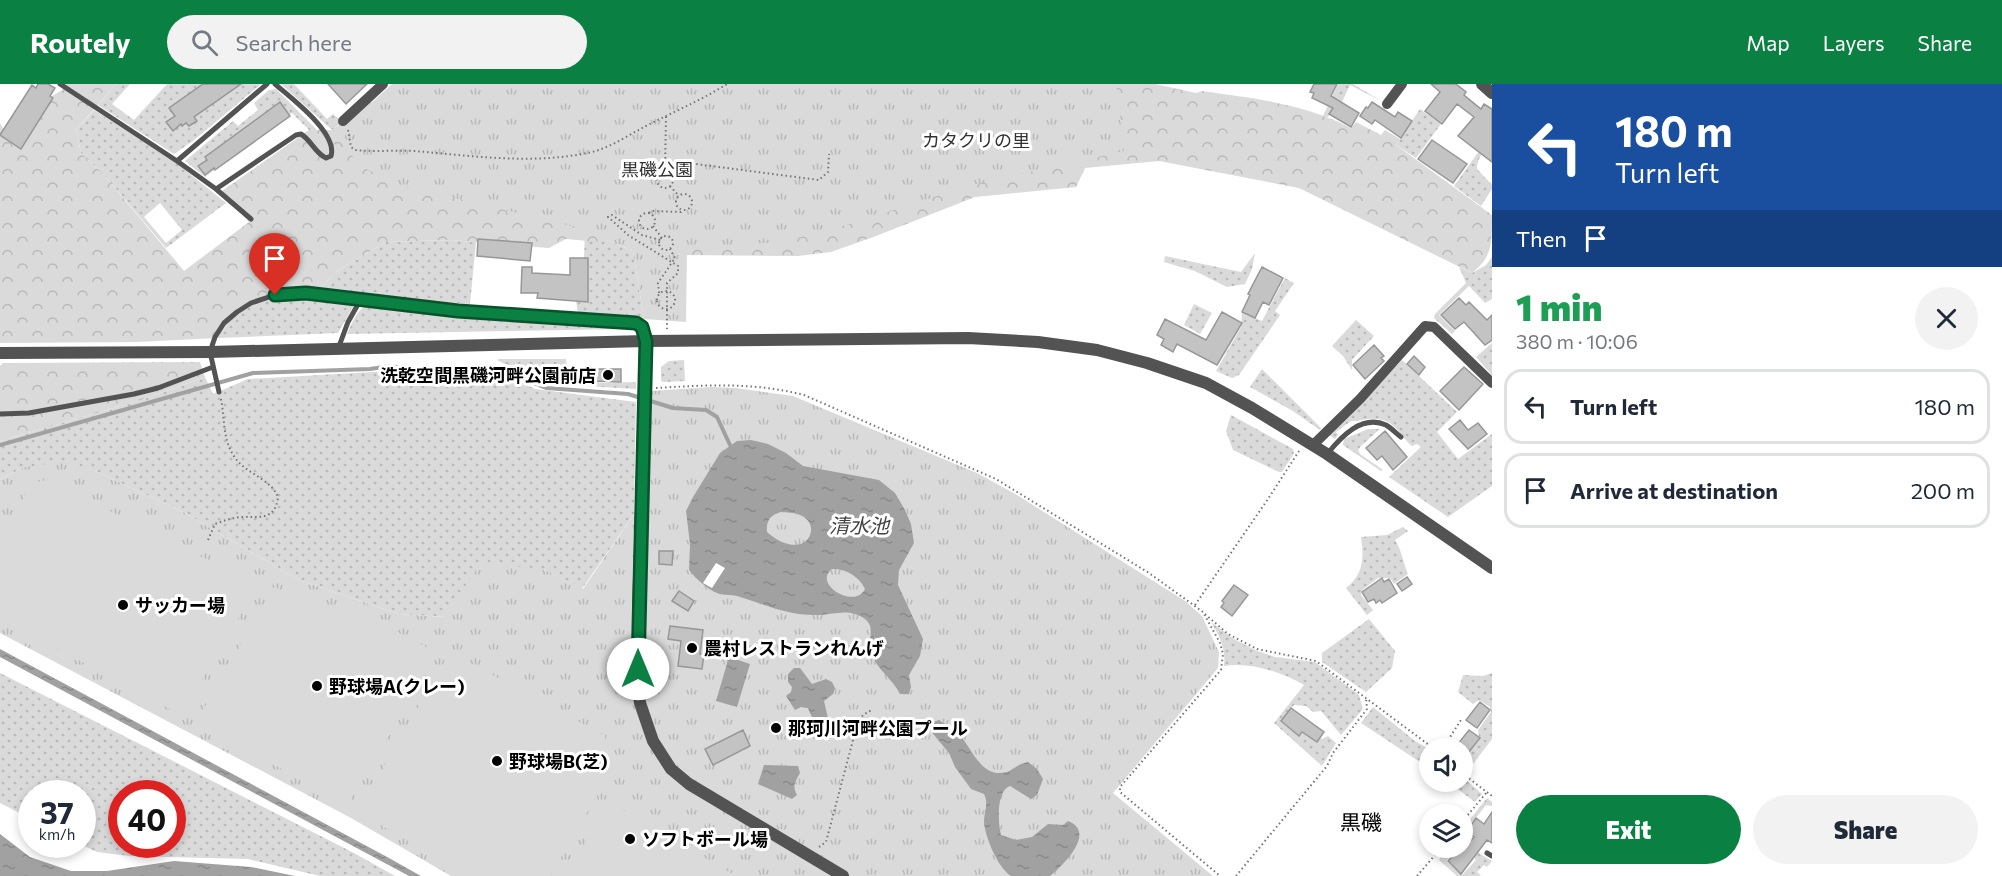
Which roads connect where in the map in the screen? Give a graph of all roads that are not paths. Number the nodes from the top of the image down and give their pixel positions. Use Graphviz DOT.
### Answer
graph roads {
  1 [pos="60,84"];
  2 [pos="267,84"];
  3 [pos="275,84"];
  4 [pos="383,84"];
  5 [pos="1402,84"];
  6 [pos="1482,84"];
  7 [pos="1492,93"];
  8 [pos="1387,104"];
  9 [pos="345,119"];
  10 [pos="177,161"];
  11 [pos="216,189"];
  12 [pos="251,219"];
  13 [pos="361,298"];
  14 [pos="646,341"];
  15 [pos="338,349"];
  16 [pos="210,352"];
  17 [pos="0,353"];
  18 [pos="213,370"];
  19 [pos="1492,383"];
  20 [pos="219,392"];
  21 [pos="0,414"];
  22 [pos="1401,437"];
  23 [pos="1310,443"];
  24 [pos="1327,454"];
  25 [pos="1492,568"];
  26 [pos="843,876"];
  1 -- 10 [label="lane"];
  2 -- 10 [label="lane"];
  3 -- 11 [label="lane"];
  4 -- 9 [label="street"];
  5 -- 8 [label="street"];
  6 -- 7 [label="street"];
  10 -- 11 [label="lane"];
  11 -- 12 [label="lane"];
  13 -- 14 [label="lane"];
  13 -- 15 [label="lane"];
  13 -- 16 [label="lane"];
  14 -- 15 [label="street"];
  14 -- 23 [label="street"];
  14 -- 26 [label="street"];
  15 -- 16 [label="street"];
  16 -- 17 [label="street"];
  16 -- 18 [label="lane"];
  18 -- 20 [label="lane"];
  18 -- 21 [label="lane"];
  19 -- 23 [label="street"];
  22 -- 24 [label="lane"];
  23 -- 24 [label="street"];
  24 -- 25 [label="street"];
}
